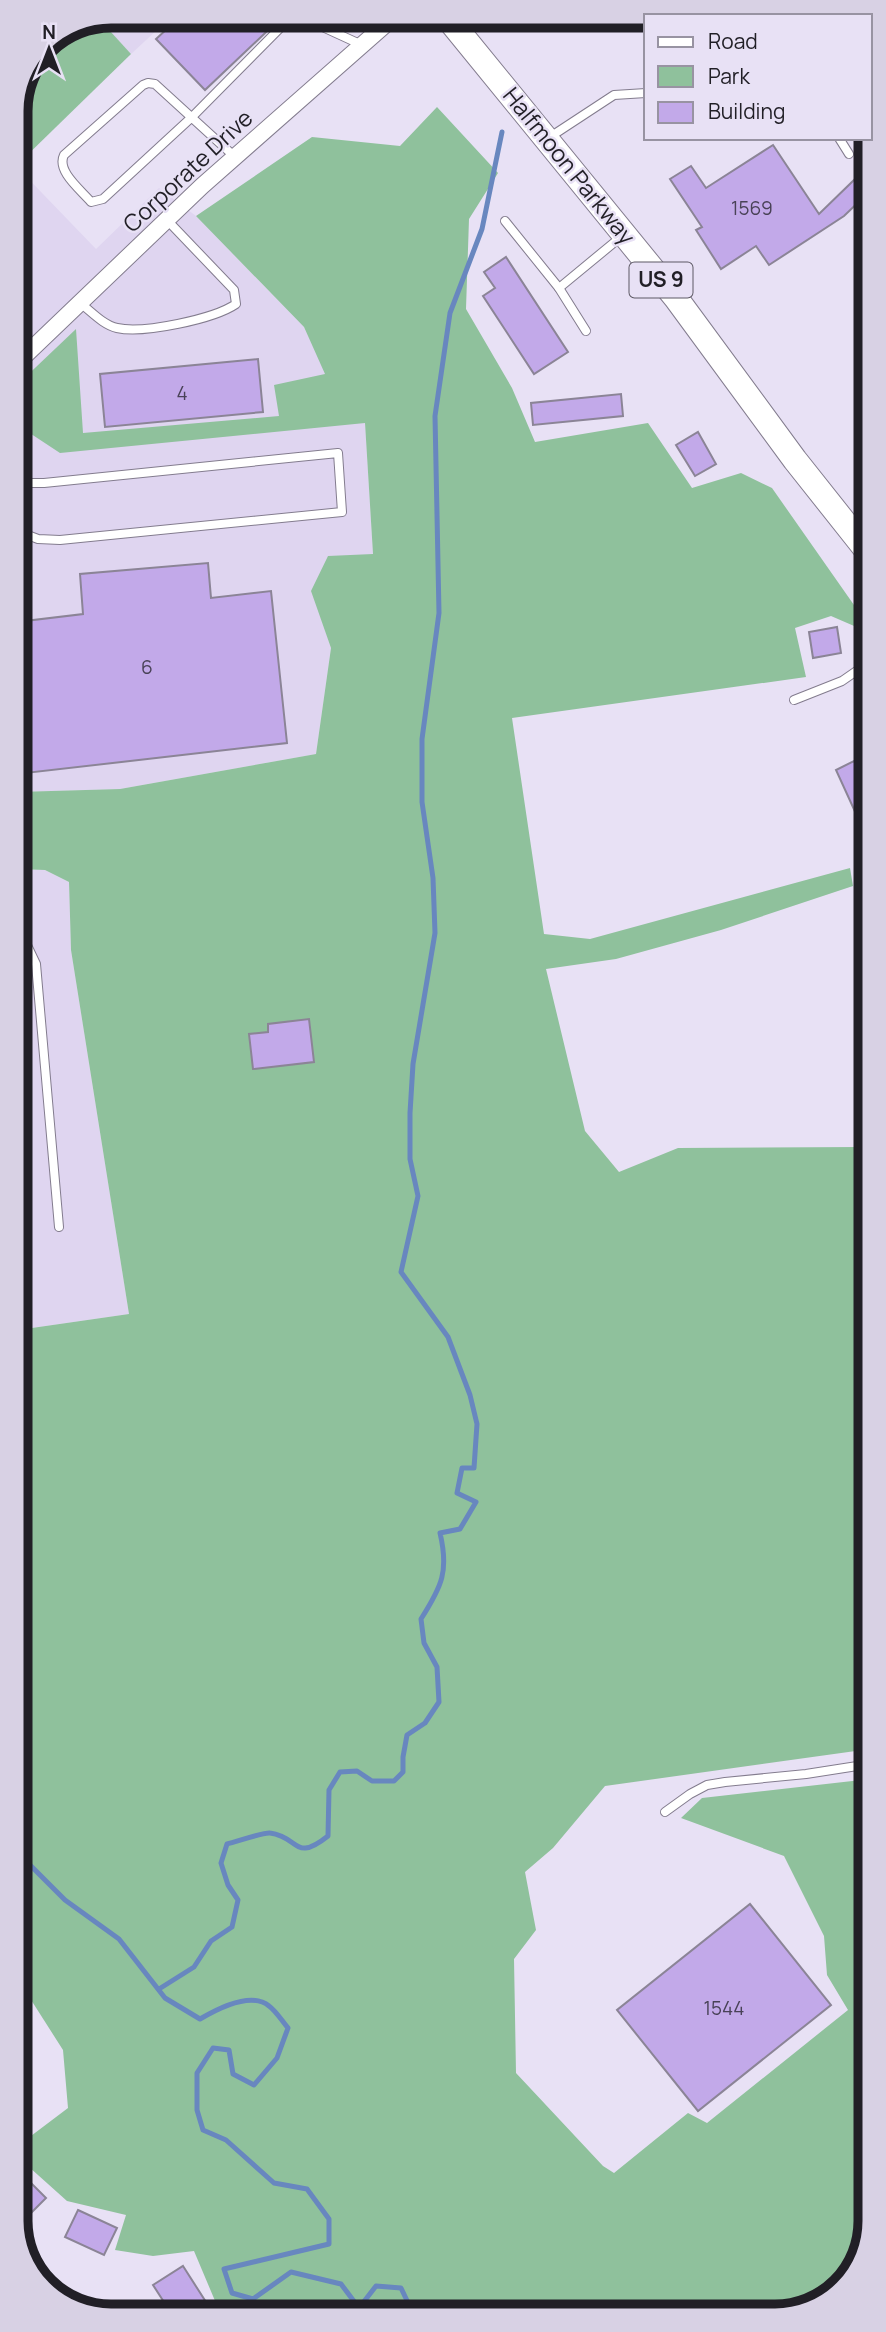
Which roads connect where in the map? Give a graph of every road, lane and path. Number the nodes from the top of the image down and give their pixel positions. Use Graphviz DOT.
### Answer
graph roads {
  1 [pos="280,28"];
  2 [pos="325,28"];
  3 [pos="381,28"];
  4 [pos="456,28"];
  5 [pos="362,45"];
  6 [pos="644,93"];
  7 [pos="192,117"];
  8 [pos="547,139"];
  9 [pos="840,140"];
  10 [pos="849,154"];
  11 [pos="235,157"];
  12 [pos="167,220"];
  13 [pos="505,221"];
  14 [pos="624,234"];
  15 [pos="559,288"];
  16 [pos="80,303"];
  17 [pos="586,331"];
  18 [pos="28,353"];
  19 [pos="28,483"];
  20 [pos="28,536"];
  21 [pos="858,539"];
  22 [pos="858,670"];
  23 [pos="794,700"];
  24 [pos="28,948"];
  25 [pos="59,1227"];
  26 [pos="858,1766"];
  27 [pos="665,1812"];
  1 -- 7 [label="lane"];
  2 -- 5 [label="lane"];
  3 -- 5 [label="street, Corporate Drive"];
  4 -- 8 [label="main road, Halfmoon Parkway / US 9"];
  5 -- 11 [label="street, Corporate Drive"];
  6 -- 8 [label="lane"];
  7 -- 7 [label="lane"];
  7 -- 11 [label="lane"];
  8 -- 14 [label="main road, Halfmoon Parkway / US 9"];
  9 -- 10 [label="lane"];
  11 -- 12 [label="street, Corporate Drive"];
  12 -- 16 [label="street, Corporate Drive"];
  12 -- 16 [label="lane"];
  13 -- 15 [label="lane"];
  14 -- 15 [label="lane"];
  14 -- 21 [label="main road, Halfmoon Parkway / US 9"];
  15 -- 17 [label="lane"];
  16 -- 18 [label="street, Corporate Drive"];
  19 -- 20 [label="lane"];
  22 -- 23 [label="lane"];
  24 -- 25 [label="lane"];
  26 -- 27 [label="lane"];
}
